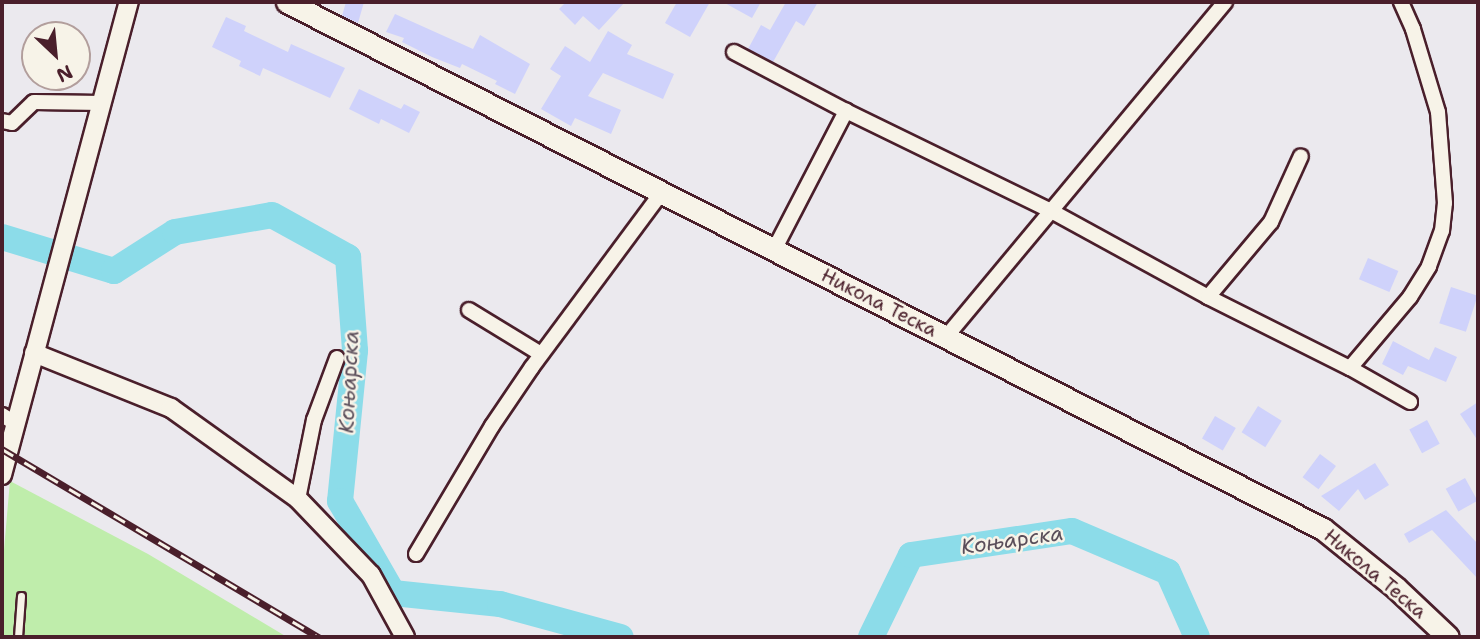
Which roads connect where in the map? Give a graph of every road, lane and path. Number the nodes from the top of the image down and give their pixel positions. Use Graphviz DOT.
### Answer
graph roads {
  1 [pos="129,2"];
  2 [pos="1225,2"];
  3 [pos="1401,2"];
  4 [pos="294,3"];
  5 [pos="734,52"];
  6 [pos="102,103"];
  7 [pos="846,111"];
  8 [pos="2,121"];
  9 [pos="1301,156"];
  10 [pos="661,193"];
  11 [pos="1053,212"];
  12 [pos="774,250"];
  13 [pos="1208,297"];
  14 [pos="469,310"];
  15 [pos="946,337"];
  16 [pos="34,353"];
  17 [pos="541,354"];
  18 [pos="337,358"];
  19 [pos="1350,368"];
  20 [pos="1410,402"];
  21 [pos="8,419"];
  22 [pos="2,475"];
  23 [pos="298,499"];
  24 [pos="416,554"];
  25 [pos="21,596"];
  26 [pos="18,637"];
  27 [pos="405,637"];
  28 [pos="1448,637"];
  1 -- 6 [label="street"];
  2 -- 11 [label="street"];
  3 -- 19 [label="street"];
  4 -- 10 [label="main road, Никола Теска"];
  5 -- 7 [label="street"];
  6 -- 8 [label="street"];
  6 -- 16 [label="street"];
  7 -- 11 [label="street"];
  7 -- 12 [label="street"];
  9 -- 13 [label="street"];
  10 -- 12 [label="main road, Никола Теска"];
  10 -- 17 [label="street"];
  11 -- 13 [label="street"];
  11 -- 15 [label="street"];
  12 -- 15 [label="main road, Никола Теска"];
  13 -- 19 [label="street"];
  14 -- 17 [label="street"];
  15 -- 28 [label="main road, Никола Теска"];
  16 -- 21 [label="street"];
  16 -- 23 [label="street"];
  17 -- 24 [label="street"];
  18 -- 23 [label="street"];
  19 -- 20 [label="street"];
  21 -- 22 [label="street"];
  23 -- 27 [label="street"];
  25 -- 26 [label="lane"];
}
